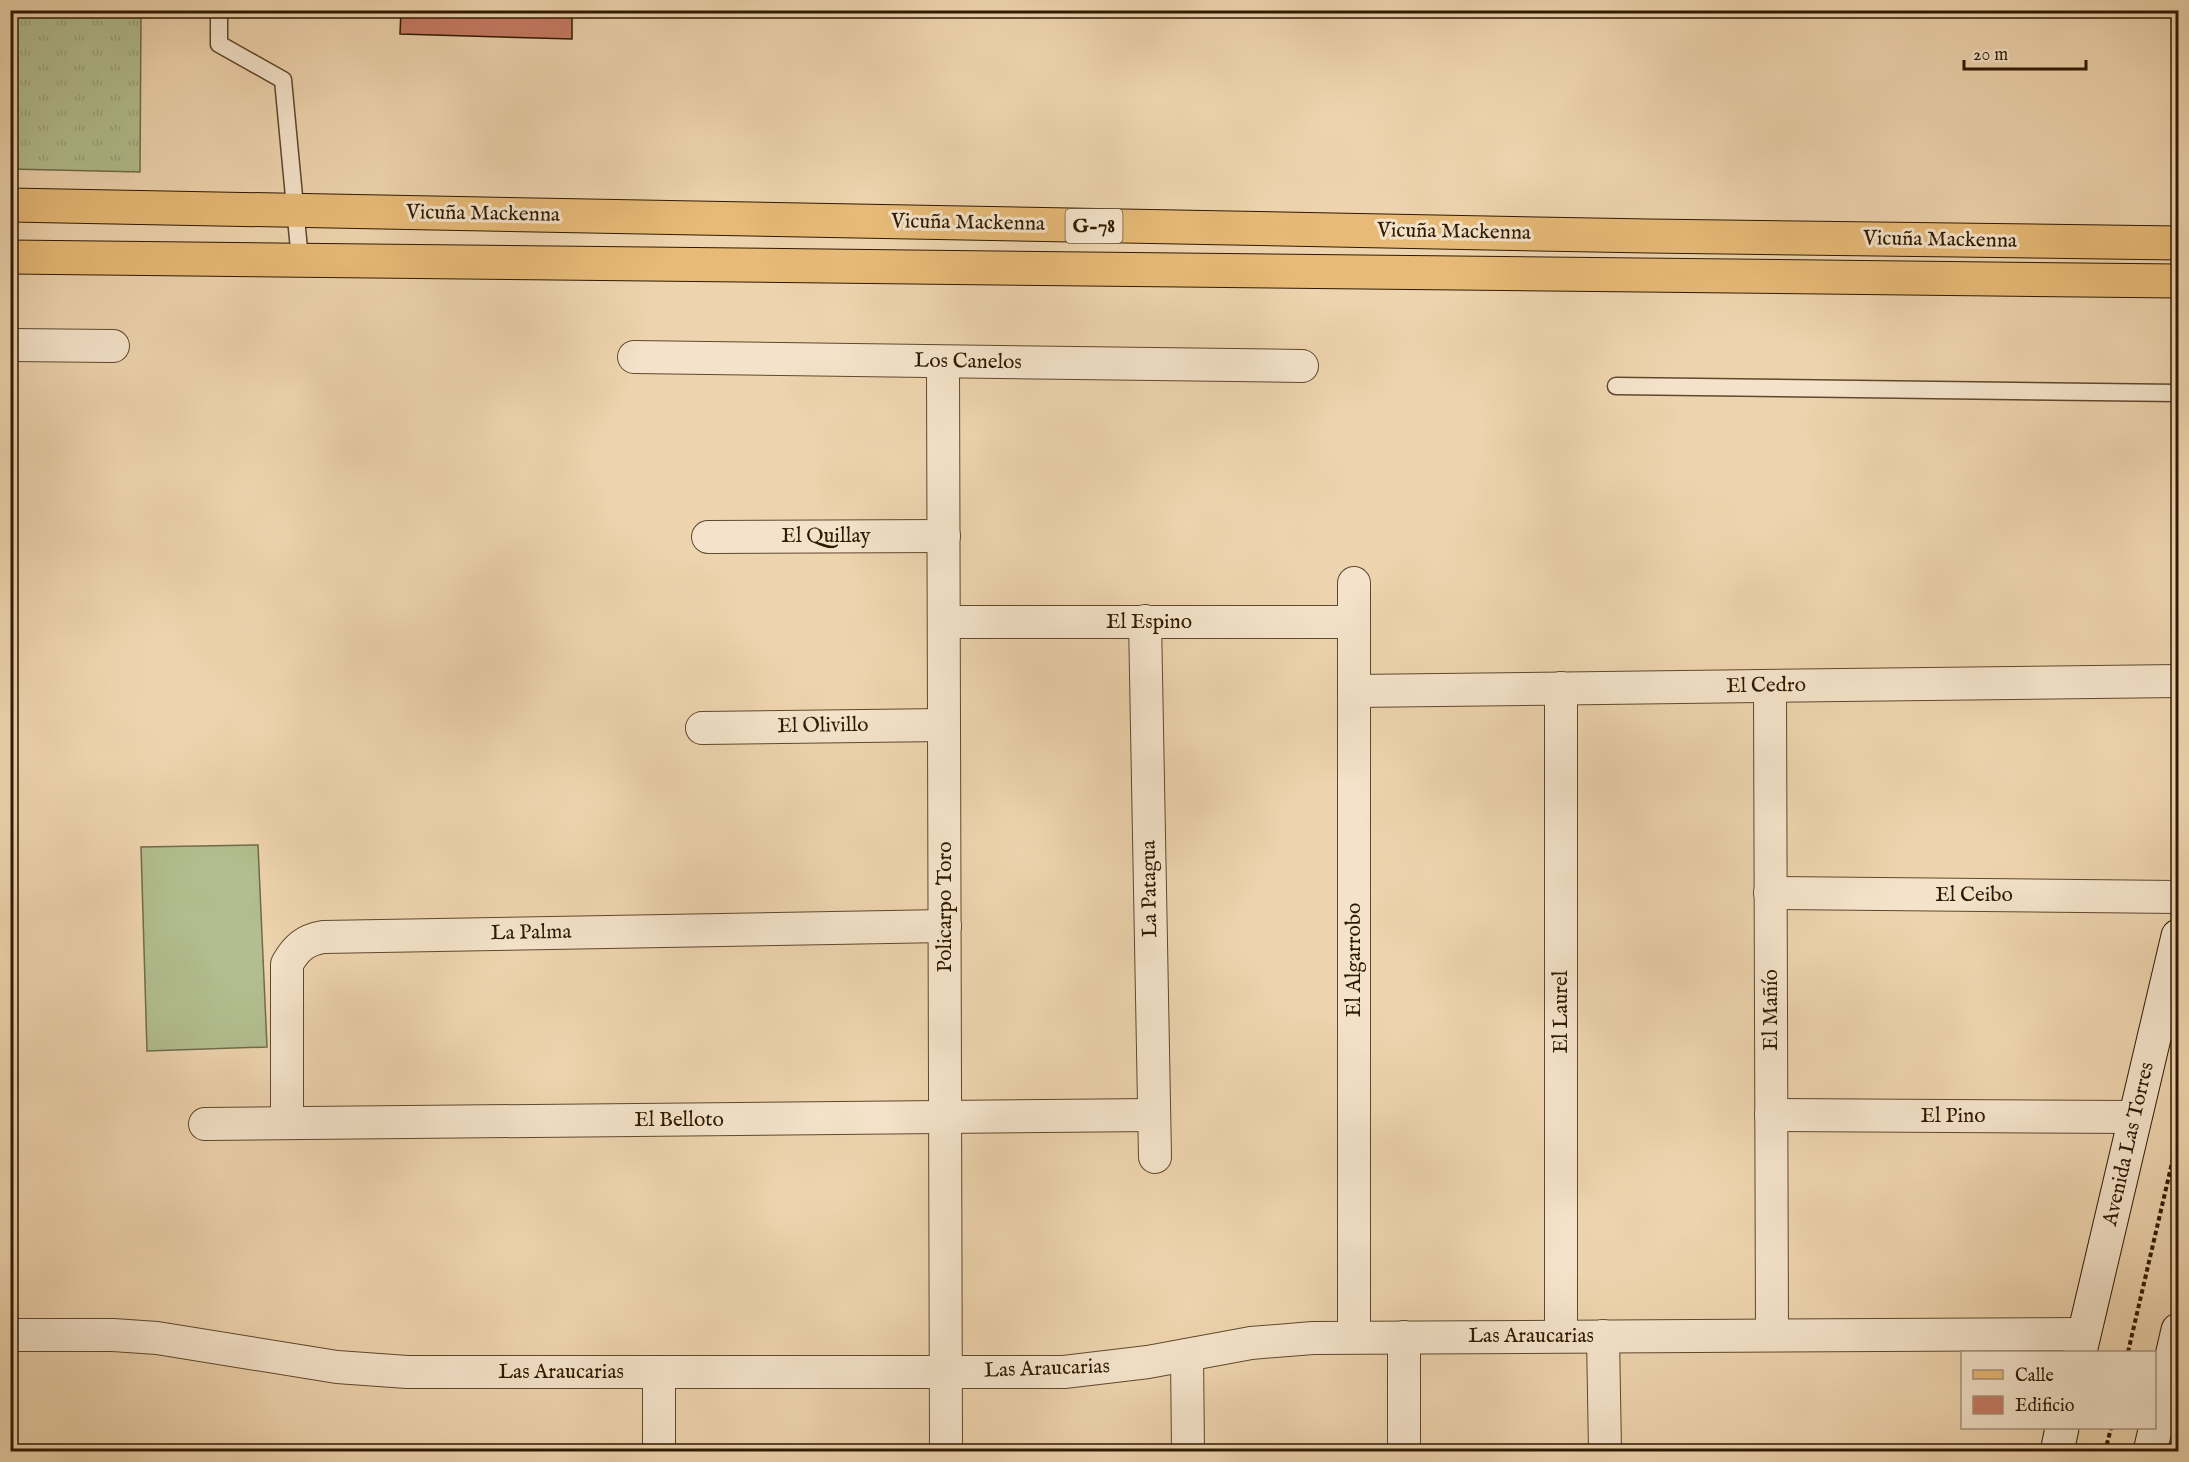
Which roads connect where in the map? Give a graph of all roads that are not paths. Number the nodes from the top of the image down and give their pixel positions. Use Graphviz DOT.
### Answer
graph roads {
  1 [pos="219,10"];
  2 [pos="10,205"];
  3 [pos="296,211"];
  4 [pos="2178,243"];
  5 [pos="10,257"];
  6 [pos="300,260"];
  7 [pos="2178,281"];
  8 [pos="10,345"];
  9 [pos="113,346"];
  10 [pos="634,357"];
  11 [pos="943,362"];
  12 [pos="1302,366"];
  13 [pos="1616,386"];
  14 [pos="2178,393"];
  15 [pos="944,536"];
  16 [pos="708,537"];
  17 [pos="1354,583"];
  18 [pos="1146,621"];
  19 [pos="944,622"];
  20 [pos="1354,622"];
  21 [pos="2178,681"];
  22 [pos="1770,686"];
  23 [pos="1562,688"];
  24 [pos="1354,691"];
  25 [pos="944,725"];
  26 [pos="702,728"];
  27 [pos="1770,893"];
  28 [pos="2178,897"];
  29 [pos="945,926"];
  30 [pos="2178,936"];
  31 [pos="1154,1115"];
  32 [pos="1771,1115"];
  33 [pos="2136,1117"];
  34 [pos="945,1118"];
  35 [pos="287,1123"];
  36 [pos="205,1124"];
  37 [pos="1155,1157"];
  38 [pos="2178,1330"];
  39 [pos="10,1335"];
  40 [pos="1772,1335"];
  41 [pos="1561,1336"];
  42 [pos="1604,1336"];
  43 [pos="1354,1337"];
  44 [pos="1404,1337"];
  45 [pos="2082,1343"];
  46 [pos="1186,1355"];
  47 [pos="945,1371"];
  48 [pos="659,1372"];
  49 [pos="2156,1426"];
  50 [pos="2062,1429"];
  51 [pos="2155,1429"];
  52 [pos="659,1452"];
  53 [pos="946,1452"];
  54 [pos="1188,1452"];
  55 [pos="1404,1452"];
  56 [pos="1605,1452"];
  57 [pos="2057,1452"];
  58 [pos="2150,1452"];
  1 -- 3 [label="lane"];
  2 -- 3 [label="main road, Vicuña Mackenna / G-78"];
  3 -- 4 [label="main road, Vicuña Mackenna / G-78"];
  3 -- 6 [label="lane"];
  5 -- 6 [label="main road, Vicuña Mackenna / G-78"];
  6 -- 7 [label="main road, Vicuña Mackenna / G-78"];
  8 -- 9 [label="street"];
  10 -- 11 [label="street, Los Canelos"];
  11 -- 12 [label="street, Los Canelos"];
  11 -- 15 [label="street, Policarpo Toro"];
  13 -- 14 [label="lane"];
  15 -- 16 [label="street, El Quillay"];
  15 -- 19 [label="street, Policarpo Toro"];
  17 -- 20 [label="street, El Algarrobo"];
  18 -- 19 [label="street, El Espino"];
  18 -- 20 [label="street, El Espino"];
  18 -- 31 [label="street, La Patagua"];
  19 -- 25 [label="street, Policarpo Toro"];
  20 -- 24 [label="street, El Algarrobo"];
  21 -- 22 [label="street, El Cedro"];
  22 -- 23 [label="street, El Cedro"];
  22 -- 27 [label="street, El Mañío"];
  23 -- 24 [label="street, El Cedro"];
  23 -- 41 [label="street, El Laurel"];
  24 -- 43 [label="street, El Algarrobo"];
  25 -- 26 [label="street, El Olivillo"];
  25 -- 29 [label="street, Policarpo Toro"];
  27 -- 28 [label="street, El Ceibo"];
  27 -- 32 [label="street, El Mañío"];
  29 -- 34 [label="street, Policarpo Toro"];
  29 -- 35 [label="street, La Palma"];
  30 -- 33 [label="main road, Avenida Las Torres"];
  31 -- 34 [label="street, El Belloto"];
  31 -- 37 [label="street, La Patagua"];
  32 -- 33 [label="street, El Pino"];
  32 -- 40 [label="street, El Mañío"];
  33 -- 45 [label="main road, Avenida Las Torres"];
  34 -- 35 [label="street, El Belloto"];
  34 -- 47 [label="street, Policarpo Toro"];
  35 -- 36 [label="street, El Belloto"];
  38 -- 49 [label="main road"];
  39 -- 48 [label="street, Las Araucarias"];
  40 -- 42 [label="street, Las Araucarias"];
  40 -- 45 [label="street, Las Araucarias"];
  41 -- 42 [label="street, Las Araucarias"];
  41 -- 44 [label="street, Las Araucarias"];
  42 -- 56 [label="street"];
  43 -- 44 [label="street, Las Araucarias"];
  43 -- 46 [label="street, Las Araucarias"];
  44 -- 55 [label="street"];
  46 -- 47 [label="street, Las Araucarias"];
  46 -- 54 [label="street"];
  47 -- 48 [label="street, Las Araucarias"];
  47 -- 53 [label="street, Policarpo Toro"];
  48 -- 52 [label="street"];
  50 -- 57 [label="main road"];
  51 -- 58 [label="main road"];
}
